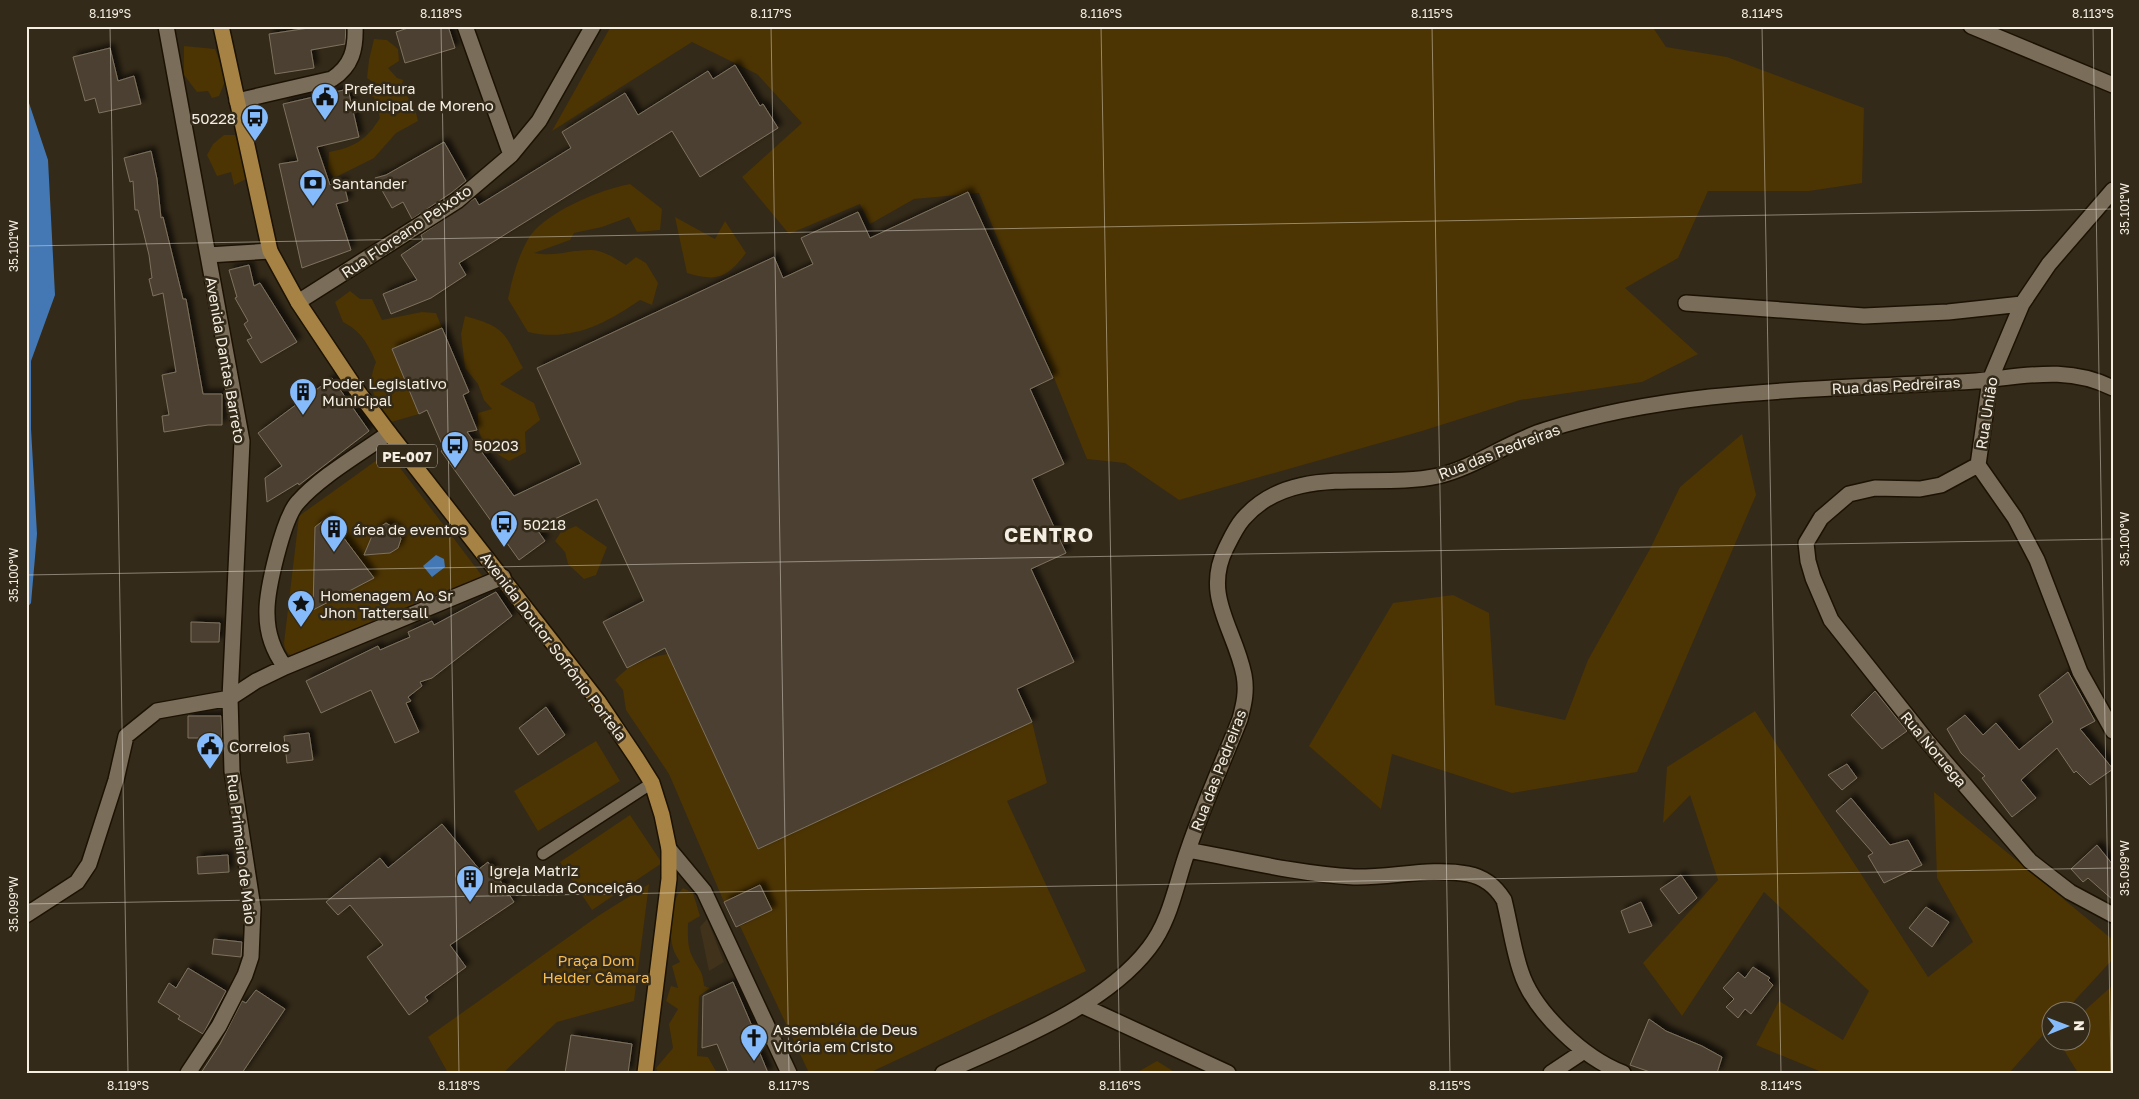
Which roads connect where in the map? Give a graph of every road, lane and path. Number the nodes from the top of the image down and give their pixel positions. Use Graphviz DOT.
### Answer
graph roads {
  1 [pos="166,26"];
  2 [pos="221,26"];
  3 [pos="355,26"];
  4 [pos="465,26"];
  5 [pos="593,26"];
  6 [pos="1971,26"];
  7 [pos="2113,86"];
  8 [pos="237,101"];
  9 [pos="510,154"];
  10 [pos="2113,190"];
  11 [pos="270,251"];
  12 [pos="208,255"];
  13 [pos="298,302"];
  14 [pos="1686,303"];
  15 [pos="2022,304"];
  16 [pos="1990,380"];
  17 [pos="2113,388"];
  18 [pos="389,433"];
  19 [pos="1978,465"];
  20 [pos="503,578"];
  21 [pos="285,667"];
  22 [pos="230,698"];
  23 [pos="2113,731"];
  24 [pos="652,783"];
  25 [pos="669,849"];
  26 [pos="1188,850"];
  27 [pos="543,854"];
  28 [pos="26,915"];
  29 [pos="2113,915"];
  30 [pos="1083,1006"];
  31 [pos="1584,1051"];
  32 [pos="188,1073"];
  33 [pos="645,1073"];
  34 [pos="789,1073"];
  35 [pos="943,1073"];
  36 [pos="1228,1073"];
  37 [pos="1551,1073"];
  38 [pos="1623,1073"];
  1 -- 12 [label="street, Avenida Dantas Barreto"];
  2 -- 8 [label="main road, Avenida Doutor Sofrônio Portela / PE-007"];
  3 -- 8 [label="street"];
  4 -- 9 [label="street"];
  5 -- 9 [label="street, Rua Floreano Peixoto"];
  6 -- 7 [label="street"];
  8 -- 11 [label="main road, Avenida Doutor Sofrônio Portela / PE-007"];
  9 -- 13 [label="street, Rua Floreano Peixoto"];
  10 -- 15 [label="street, Rua União"];
  11 -- 12 [label="street"];
  11 -- 13 [label="main road, Avenida Doutor Sofrônio Portela / PE-007"];
  12 -- 22 [label="street, Avenida Dantas Barreto"];
  13 -- 18 [label="main road, Avenida Doutor Sofrônio Portela / PE-007"];
  14 -- 15 [label="street"];
  15 -- 16 [label="street, Rua União"];
  16 -- 17 [label="street, Rua das Pedreiras"];
  16 -- 19 [label="street, Rua União"];
  16 -- 26 [label="street, Rua das Pedreiras"];
  18 -- 20 [label="main road, Avenida Doutor Sofrônio Portela / PE-007"];
  18 -- 21 [label="street"];
  19 -- 23 [label="street, Rua União"];
  19 -- 29 [label="street, Rua Noruega"];
  20 -- 21 [label="street"];
  20 -- 24 [label="main road, Avenida Doutor Sofrônio Portela / PE-007"];
  21 -- 22 [label="street"];
  22 -- 28 [label="street"];
  22 -- 32 [label="street, Rua Primeiro de Maio"];
  24 -- 25 [label="main road, Avenida Doutor Sofrônio Portela / PE-007"];
  24 -- 27 [label="lane"];
  25 -- 33 [label="main road, PE-007"];
  25 -- 34 [label="street"];
  26 -- 30 [label="street, Rua das Pedreiras"];
  26 -- 31 [label="street"];
  30 -- 35 [label="street, Rua das Pedreiras"];
  30 -- 36 [label="street"];
  31 -- 37 [label="street"];
  31 -- 38 [label="street"];
}
